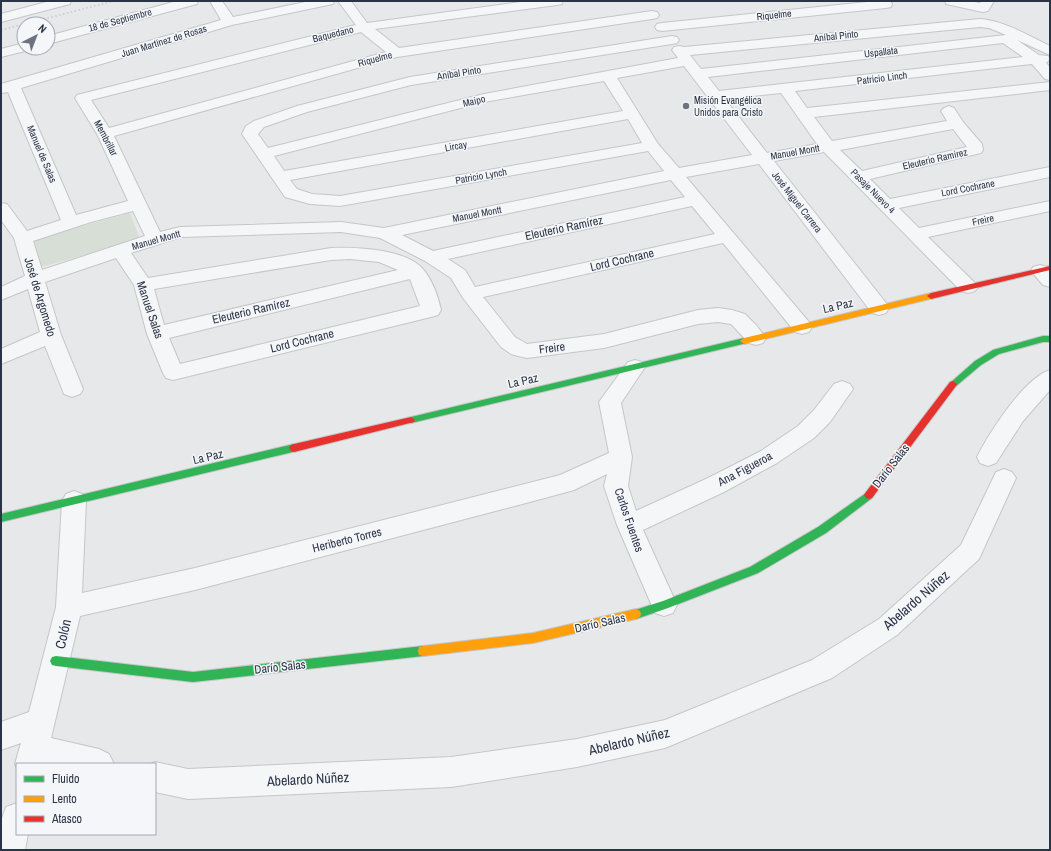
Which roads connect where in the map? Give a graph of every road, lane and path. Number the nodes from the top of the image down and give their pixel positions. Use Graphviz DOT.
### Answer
graph roads {
  1 [pos="65,1"];
  2 [pos="192,1"];
  3 [pos="216,1"];
  4 [pos="328,1"];
  5 [pos="344,1"];
  6 [pos="556,1"];
  7 [pos="642,1"];
  8 [pos="951,1"];
  9 [pos="988,1"];
  10 [pos="885,2"];
  11 [pos="652,14"];
  12 [pos="1,18"];
  13 [pos="229,22"];
  14 [pos="364,27"];
  15 [pos="662,27"];
  16 [pos="912,28"];
  17 [pos="56,38"];
  18 [pos="16,49"];
  19 [pos="680,51"];
  20 [pos="1050,51"];
  21 [pos="1,53"];
  22 [pos="396,53"];
  23 [pos="1043,59"];
  24 [pos="112,73"];
  25 [pos="698,74"];
  26 [pos="608,75"];
  27 [pos="1050,76"];
  28 [pos="1050,86"];
  29 [pos="7,87"];
  30 [pos="786,88"];
  31 [pos="715,96"];
  32 [pos="941,98"];
  33 [pos="804,113"];
  34 [pos="632,114"];
  35 [pos="957,124"];
  36 [pos="105,134"];
  37 [pos="652,146"];
  38 [pos="828,146"];
  39 [pos="263,154"];
  40 [pos="762,158"];
  41 [pos="1050,172"];
  42 [pos="674,174"];
  43 [pos="280,177"];
  44 [pos="858,177"];
  45 [pos="696,200"];
  46 [pos="138,204"];
  47 [pos="886,205"];
  48 [pos="1050,206"];
  49 [pos="1,208"];
  50 [pos="70,223"];
  51 [pos="384,233"];
  52 [pos="916,234"];
  53 [pos="726,237"];
  54 [pos="23,238"];
  55 [pos="155,239"];
  56 [pos="120,251"];
  57 [pos="431,257"];
  58 [pos="415,272"];
  59 [pos="1047,273"];
  60 [pos="34,279"];
  61 [pos="143,285"];
  62 [pos="968,287"];
  63 [pos="1,294"];
  64 [pos="470,294"];
  65 [pos="879,308"];
  66 [pos="802,327"];
  67 [pos="157,334"];
  68 [pos="51,335"];
  69 [pos="756,338"];
  70 [pos="1050,339"];
  71 [pos="1,357"];
  72 [pos="636,367"];
  73 [pos="173,373"];
  74 [pos="1050,378"];
  75 [pos="72,389"];
  76 [pos="842,389"];
  77 [pos="620,457"];
  78 [pos="74,501"];
  79 [pos="1,518"];
  80 [pos="629,525"];
  81 [pos="664,605"];
  82 [pos="69,607"];
  83 [pos="56,661"];
  84 [pos="41,722"];
  85 [pos="1,736"];
  86 [pos="32,757"];
  87 [pos="89,763"];
  88 [pos="156,777"];
  89 [pos="16,822"];
  90 [pos="9,850"];
  1 -- 12 [label="street"];
  2 -- 17 [label="street, 18 de Septiembre"];
  3 -- 13 [label="street"];
  4 -- 13 [label="street, Juan Martínez de Rosas"];
  5 -- 14 [label="street"];
  6 -- 14 [label="street, Baquedano"];
  7 -- 11 [label="street, José Miguel Carrera"];
  8 -- 9 [label="street"];
  10 -- 15 [label="street, Riquelme"];
  10 -- 16 [label="street"];
  11 -- 15 [label="street, José Miguel Carrera"];
  11 -- 22 [label="street, Riquelme"];
  13 -- 24 [label="street, Juan Martínez de Rosas"];
  14 -- 22 [label="street"];
  14 -- 24 [label="street, Baquedano"];
  15 -- 19 [label="street, José Miguel Carrera"];
  16 -- 19 [label="street, Aníbal Pinto"];
  16 -- 20 [label="street, Aníbal Pinto"];
  18 -- 21 [label="street"];
  19 -- 25 [label="street, José Miguel Carrera"];
  19 -- 26 [label="street, Maipo"];
  19 -- 39 [label="street, Aníbal Pinto"];
  22 -- 36 [label="street, Riquelme"];
  23 -- 25 [label="street, Uspallata"];
  23 -- 27 [label="street, Uspallata"];
  23 -- 30 [label="street, Patricio Linch"];
  24 -- 29 [label="street, Juan Martínez de Rosas"];
  24 -- 36 [label="street, Membrillar"];
  25 -- 31 [label="street, José Miguel Carrera"];
  26 -- 34 [label="street"];
  26 -- 39 [label="street, Maipo"];
  28 -- 32 [label="street"];
  29 -- 50 [label="street, Manuel de Salas"];
  30 -- 31 [label="street, Patricio Linch"];
  30 -- 33 [label="street, Pasaje Nuevo 4"];
  31 -- 40 [label="street, José Miguel Carrera"];
  32 -- 33 [label="street"];
  32 -- 35 [label="street, Eleuterio Ramirez"];
  33 -- 38 [label="street, Pasaje Nuevo 4"];
  34 -- 37 [label="street"];
  34 -- 43 [label="street, Lircay"];
  35 -- 38 [label="street, Manuel Montt"];
  35 -- 44 [label="street, Eleuterio Ramirez"];
  36 -- 46 [label="street, Membrillar"];
  37 -- 42 [label="street"];
  37 -- 43 [label="street, Patricio Lynch"];
  38 -- 40 [label="street, Manuel Montt"];
  38 -- 44 [label="street, Pasaje Nuevo 4"];
  39 -- 43 [label="street"];
  40 -- 42 [label="street, Manuel Montt"];
  40 -- 65 [label="street, José Miguel Carrera"];
  41 -- 47 [label="street, Lord Cochrane"];
  42 -- 45 [label="street"];
  42 -- 51 [label="street, Manuel Montt"];
  44 -- 47 [label="street, Pasaje Nuevo 4"];
  45 -- 53 [label="street"];
  45 -- 57 [label="street, Eleuterio Ramírez"];
  46 -- 50 [label="street"];
  46 -- 55 [label="street, Membrillar"];
  47 -- 52 [label="street, Pasaje Nuevo 4"];
  48 -- 52 [label="street, Freire"];
  49 -- 54 [label="street, José de Argomedo"];
  50 -- 54 [label="street"];
  51 -- 55 [label="street, Manuel Montt"];
  51 -- 57 [label="street, Freire"];
  52 -- 62 [label="street, Pasaje Nuevo 4"];
  53 -- 64 [label="street, Lord Cochrane"];
  53 -- 66 [label="street"];
  54 -- 60 [label="street, José de Argomedo"];
  55 -- 56 [label="street, Manuel Montt"];
  56 -- 60 [label="street, Manuel Montt"];
  56 -- 61 [label="street, Manuel Salas"];
  57 -- 64 [label="street, Freire"];
  58 -- 61 [label="street"];
  58 -- 67 [label="street, Eleuterio Ramírez"];
  58 -- 73 [label="street, Lord Cochrane"];
  59 -- 62 [label="street, La Paz"];
  60 -- 63 [label="street, Manuel Montt"];
  60 -- 68 [label="street, José de Argomedo"];
  61 -- 67 [label="street, Manuel Salas"];
  62 -- 65 [label="street, La Paz"];
  64 -- 69 [label="street, Freire"];
  65 -- 66 [label="street, La Paz"];
  66 -- 69 [label="street, La Paz"];
  67 -- 73 [label="street, Manuel Salas"];
  68 -- 71 [label="street"];
  68 -- 75 [label="street, José de Argomedo"];
  69 -- 72 [label="street, La Paz"];
  70 -- 81 [label="street, Darío Salas"];
  72 -- 77 [label="street, Carlos Fuentes"];
  72 -- 78 [label="street, La Paz"];
  74 -- 88 [label="street, Abelardo Núñez"];
  76 -- 80 [label="street, Ana Figueroa"];
  77 -- 80 [label="street, Carlos Fuentes"];
  77 -- 82 [label="street, Heriberto Torres"];
  78 -- 79 [label="street, La Paz"];
  78 -- 82 [label="street, Colón"];
  80 -- 81 [label="street, Carlos Fuentes"];
  81 -- 83 [label="street, Darío Salas"];
  82 -- 83 [label="street, Colón"];
  83 -- 84 [label="street, Colón"];
  84 -- 85 [label="street"];
  84 -- 86 [label="street, Colón"];
  86 -- 87 [label="street"];
  89 -- 90 [label="street"];
}
